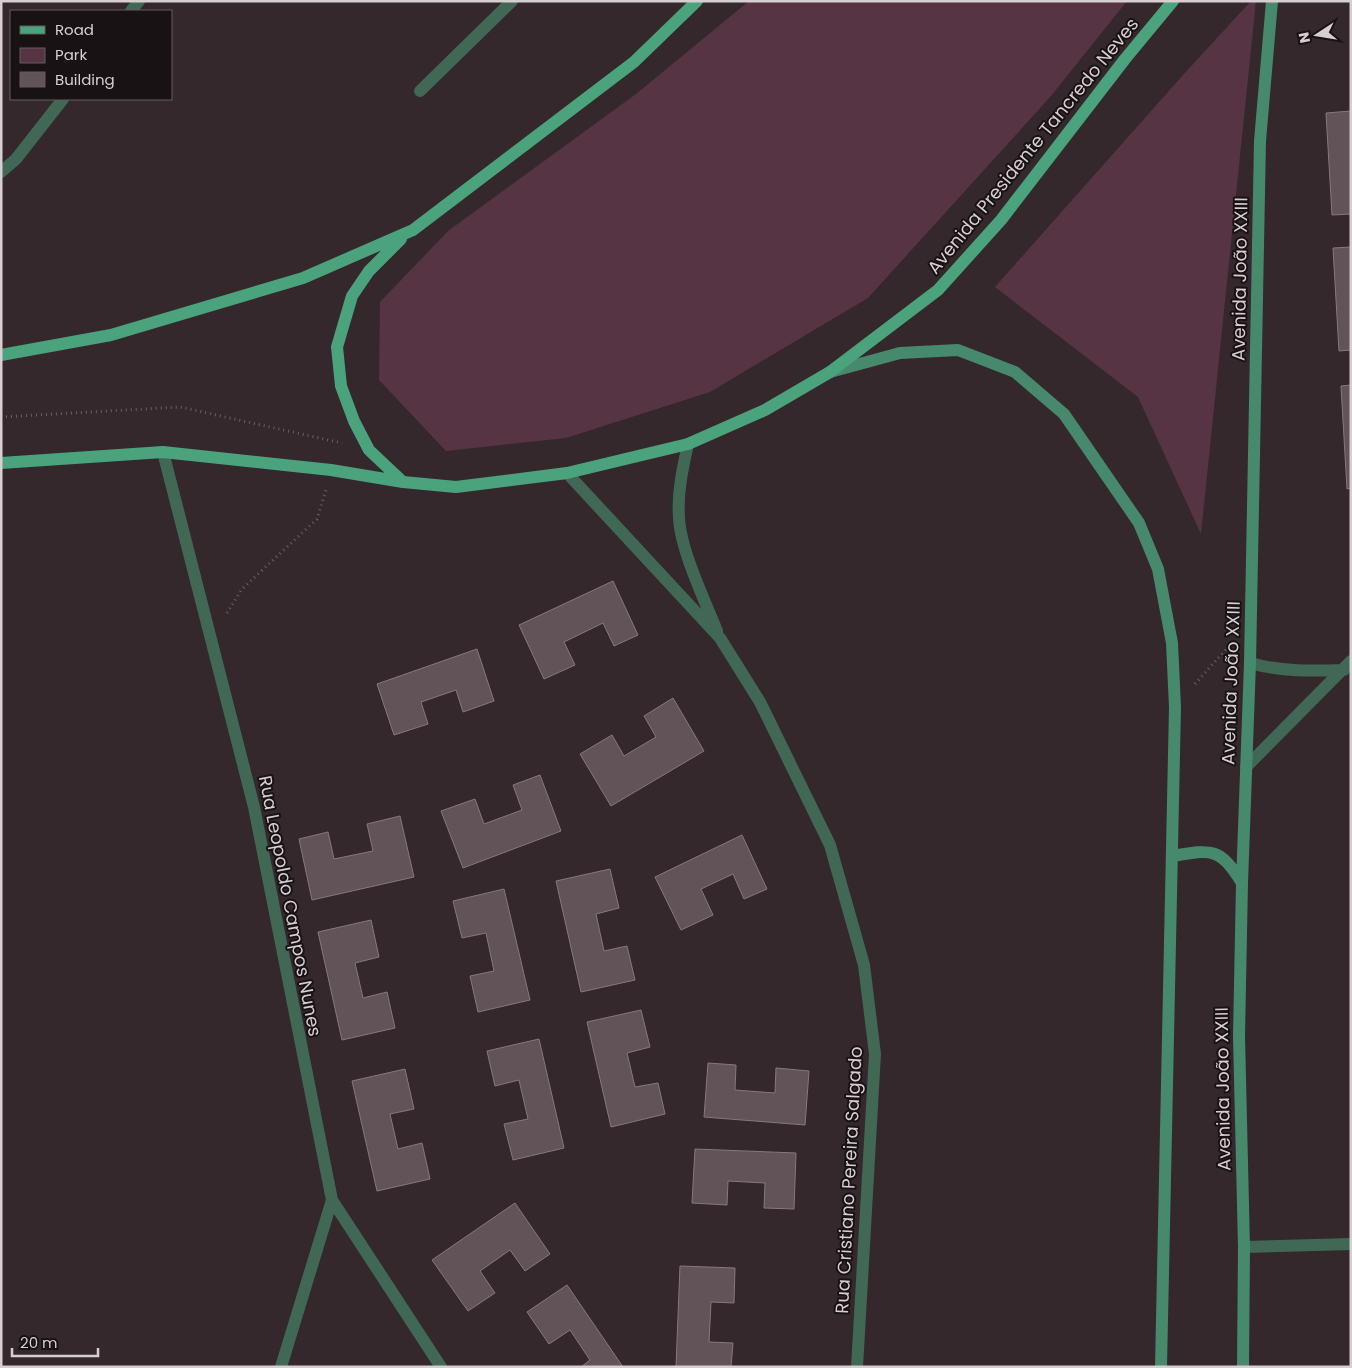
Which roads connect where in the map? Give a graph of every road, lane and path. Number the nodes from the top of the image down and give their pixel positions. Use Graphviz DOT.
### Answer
graph roads {
  1 [pos="512,1"];
  2 [pos="697,1"];
  3 [pos="1173,1"];
  4 [pos="1272,1"];
  5 [pos="420,91"];
  6 [pos="62,100"];
  7 [pos="1,172"];
  8 [pos="413,230"];
  9 [pos="5,352"];
  10 [pos="830,372"];
  11 [pos="1,417"];
  12 [pos="688,444"];
  13 [pos="369,450"];
  14 [pos="163,452"];
  15 [pos="1,463"];
  16 [pos="331,470"];
  17 [pos="567,473"];
  18 [pos="403,482"];
  19 [pos="1251,621"];
  20 [pos="720,638"];
  21 [pos="211,639"];
  22 [pos="1250,663"];
  23 [pos="1348,666"];
  24 [pos="1175,707"];
  25 [pos="1246,767"];
  26 [pos="1173,856"];
  27 [pos="1242,883"];
  28 [pos="332,1200"];
  29 [pos="1351,1244"];
  30 [pos="1244,1247"];
  31 [pos="281,1367"];
  32 [pos="441,1367"];
  33 [pos="857,1367"];
  34 [pos="1161,1367"];
  35 [pos="1242,1367"];
  1 -- 5 [label="street"];
  2 -- 8 [label="main road"];
  3 -- 10 [label="main road, Avenida Presidente Tancredo Neves"];
  4 -- 19 [label="main road, Avenida João XXIII"];
  6 -- 7 [label="street"];
  8 -- 9 [label="main road"];
  8 -- 13 [label="main road"];
  10 -- 12 [label="main road, Avenida Presidente Tancredo Neves"];
  10 -- 24 [label="main road"];
  11 -- 13 [label="path"];
  12 -- 17 [label="main road, Avenida Presidente Tancredo Neves"];
  12 -- 20 [label="street, Rua Cristiano Pereira Salgado"];
  13 -- 18 [label="main road"];
  14 -- 15 [label="main road, Avenida Presidente Tancredo Neves"];
  14 -- 16 [label="main road, Avenida Presidente Tancredo Neves"];
  14 -- 21 [label="street, Rua Leopoldo Campos Nunes"];
  16 -- 18 [label="main road, Avenida Presidente Tancredo Neves"];
  16 -- 21 [label="path"];
  17 -- 18 [label="main road, Avenida Presidente Tancredo Neves"];
  17 -- 20 [label="street, Rua Cristiano Pereira Salgado"];
  19 -- 22 [label="main road, Avenida João XXIII"];
  19 -- 24 [label="path"];
  20 -- 33 [label="street, Rua Cristiano Pereira Salgado"];
  21 -- 28 [label="street, Rua Leopoldo Campos Nunes"];
  22 -- 23 [label="street"];
  22 -- 25 [label="main road, Avenida João XXIII"];
  23 -- 25 [label="street"];
  24 -- 26 [label="main road"];
  25 -- 27 [label="main road, Avenida João XXIII"];
  26 -- 27 [label="main road"];
  26 -- 34 [label="main road"];
  27 -- 30 [label="main road, Avenida João XXIII"];
  28 -- 31 [label="street, Rua Leopoldo Campos Nunes"];
  28 -- 32 [label="street"];
  29 -- 30 [label="street"];
  30 -- 35 [label="main road, Avenida João XXIII"];
}
